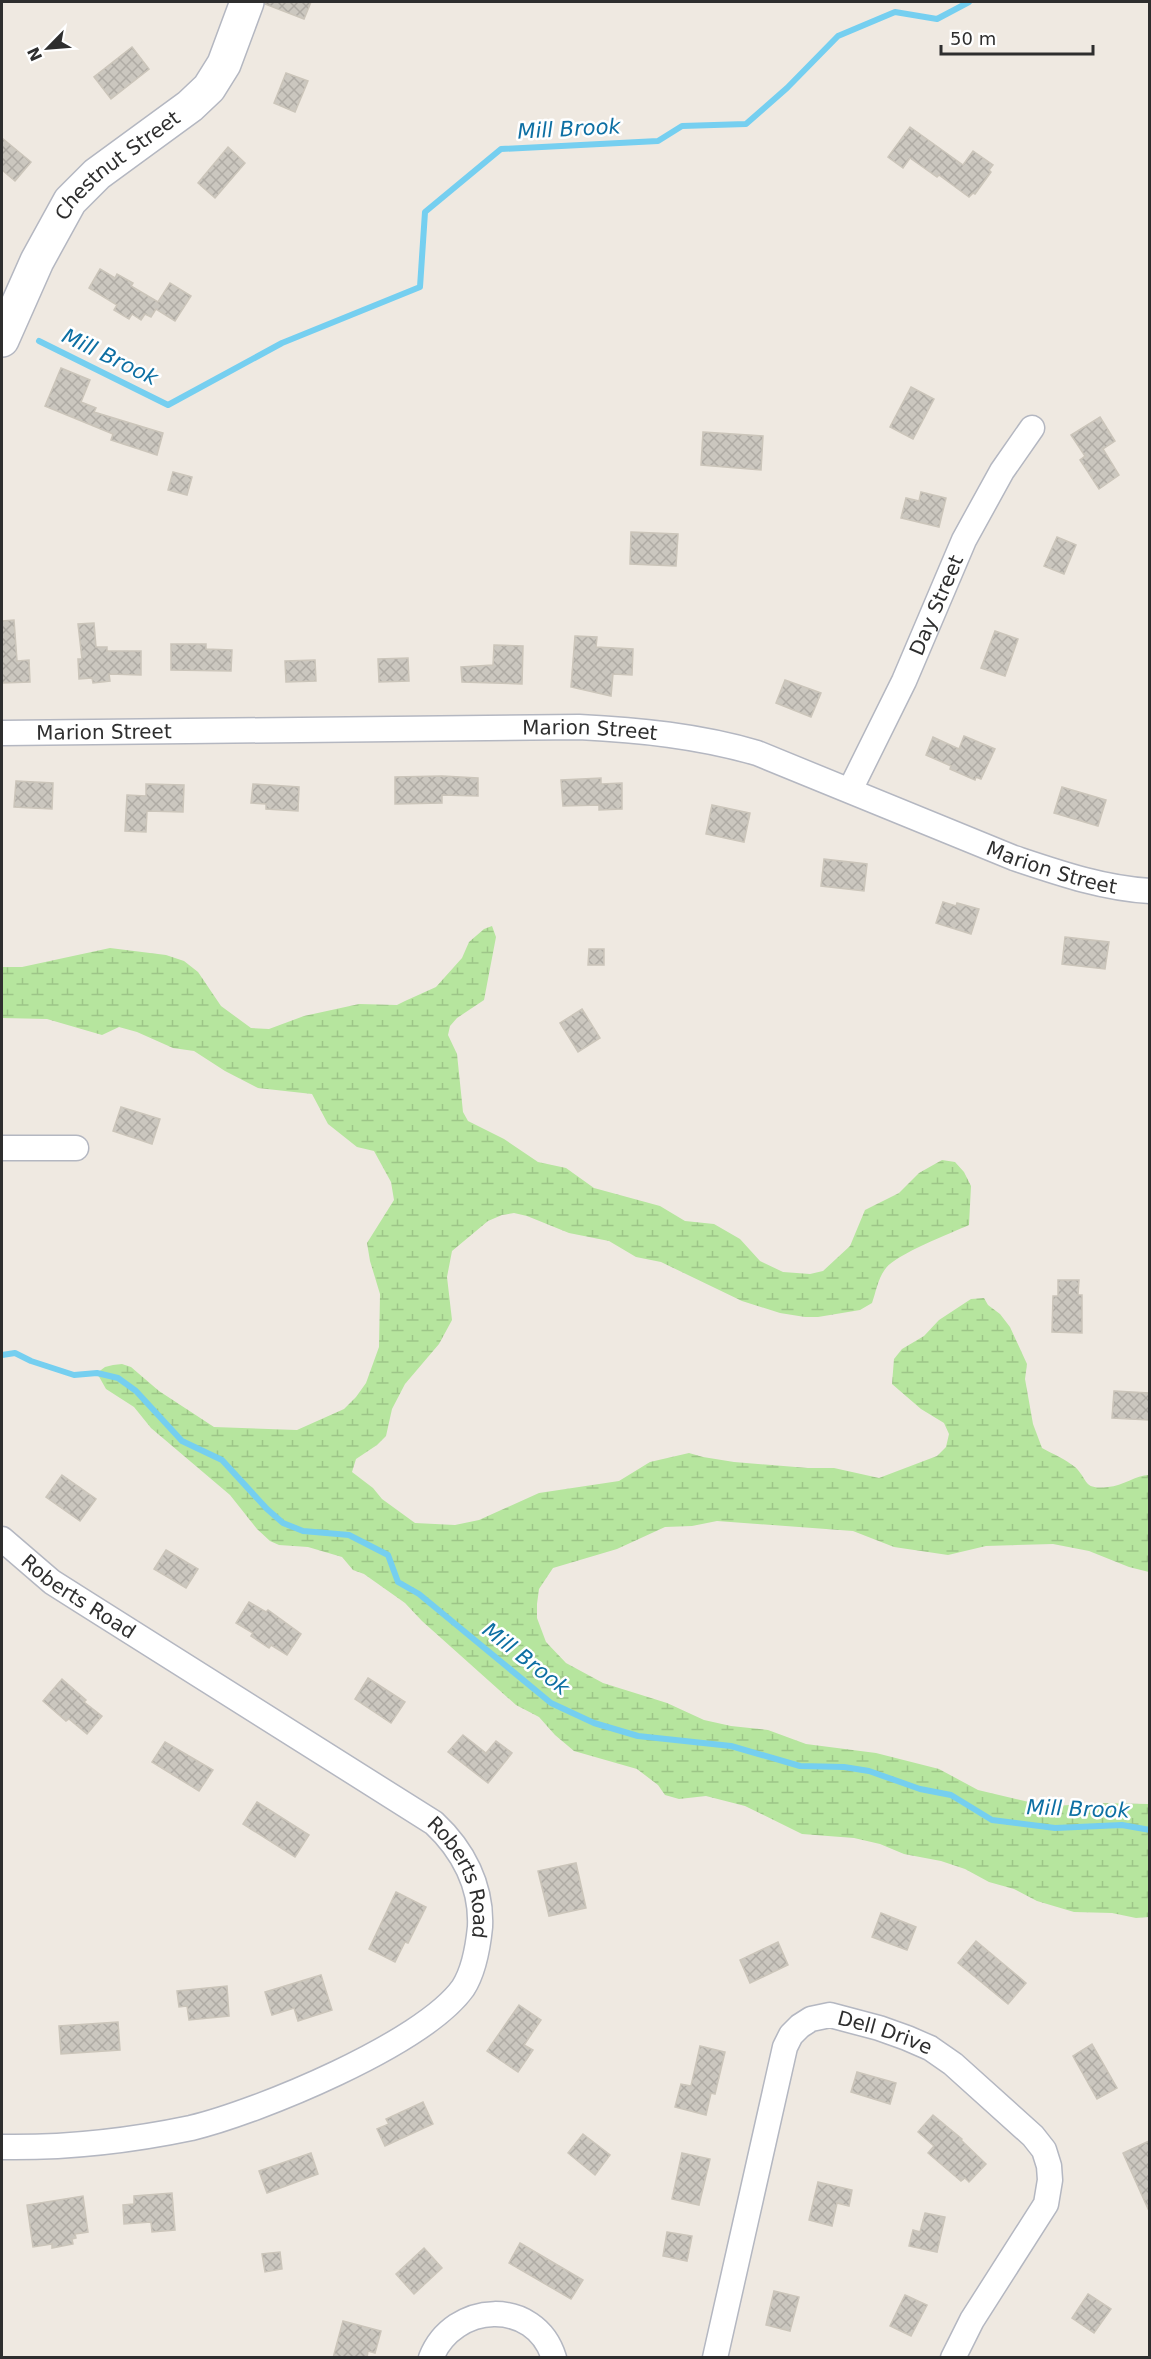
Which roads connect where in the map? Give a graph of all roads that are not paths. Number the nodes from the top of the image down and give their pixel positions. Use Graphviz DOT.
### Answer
graph roads {
  1 [pos="247,2"];
  2 [pos="2,340"];
  3 [pos="1032,428"];
  4 [pos="2,733"];
  5 [pos="850,790"];
  6 [pos="1149,891"];
  7 [pos="2,1148"];
  8 [pos="76,1148"];
  9 [pos="2,1539"];
  10 [pos="2,2147"];
  11 [pos="431,2358"];
  12 [pos="554,2358"];
  13 [pos="715,2358"];
  14 [pos="953,2358"];
  1 -- 2 [label="street, Chestnut Street"];
  3 -- 5 [label="street, Day Street"];
  4 -- 5 [label="street, Marion Street"];
  5 -- 6 [label="street, Marion Street"];
  7 -- 8 [label="street"];
  9 -- 10 [label="street, Roberts Road"];
  11 -- 12 [label="street"];
  13 -- 14 [label="street, Dell Drive"];
}
